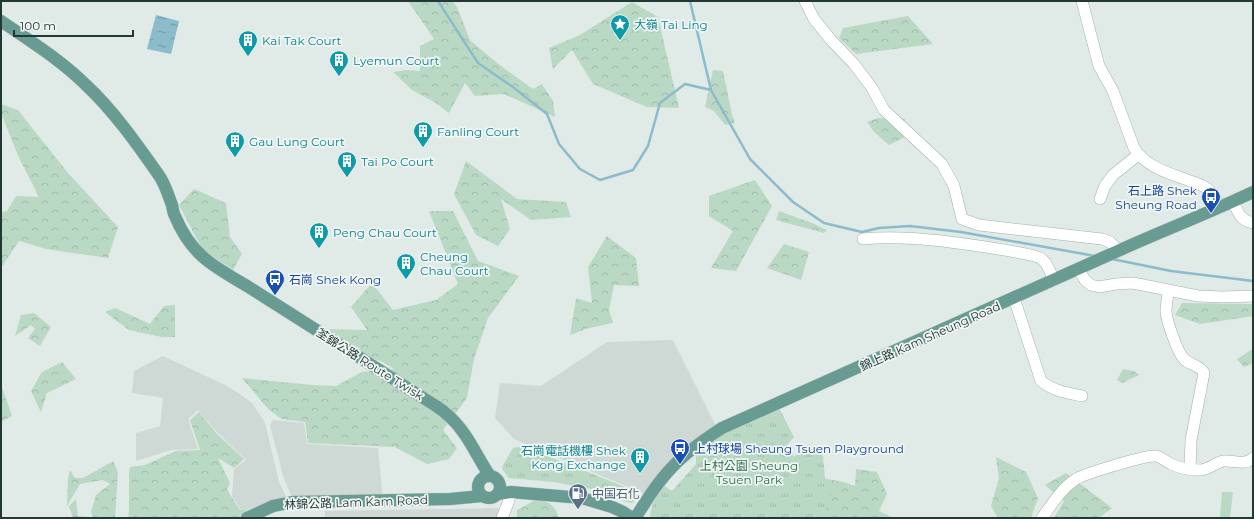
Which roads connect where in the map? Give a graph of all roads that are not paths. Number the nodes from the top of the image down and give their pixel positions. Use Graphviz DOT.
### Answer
graph roads {
  1 [pos="804,1"];
  2 [pos="1082,1"];
  3 [pos="1,21"];
  4 [pos="1138,154"];
  5 [pos="1253,192"];
  6 [pos="1100,198"];
  7 [pos="1233,201"];
  8 [pos="1220,208"];
  9 [pos="1253,223"];
  10 [pos="863,239"];
  11 [pos="1117,251"];
  12 [pos="1083,267"];
  13 [pos="1054,280"];
  14 [pos="1168,290"];
  15 [pos="1253,296"];
  16 [pos="1014,298"];
  17 [pos="1082,396"];
  18 [pos="1253,458"];
  19 [pos="1190,468"];
  20 [pos="487,477"];
  21 [pos="503,491"];
  22 [pos="476,495"];
  23 [pos="247,518"];
  24 [pos="502,518"];
  25 [pos="634,518"];
  26 [pos="1042,518"];
  1 -- 11 [label="street"];
  2 -- 4 [label="street"];
  3 -- 20 [label="main road, 荃錦公路 Route Twisk"];
  4 -- 6 [label="street"];
  4 -- 8 [label="street"];
  5 -- 7 [label="main road, 錦上路 Kam Sheung Road"];
  7 -- 8 [label="main road, 錦上路 Kam Sheung Road"];
  7 -- 9 [label="street"];
  8 -- 11 [label="main road, 錦上路 Kam Sheung Road"];
  10 -- 13 [label="street"];
  11 -- 12 [label="main road, 錦上路 Kam Sheung Road"];
  12 -- 13 [label="main road, 錦上路 Kam Sheung Road"];
  12 -- 14 [label="street"];
  13 -- 16 [label="main road, 錦上路 Kam Sheung Road"];
  14 -- 15 [label="street"];
  14 -- 19 [label="street"];
  16 -- 17 [label="street"];
  16 -- 25 [label="main road, 錦上路 Kam Sheung Road"];
  18 -- 19 [label="street"];
  19 -- 26 [label="street"];
  20 -- 21 [label="main road, 荃錦公路 Route Twisk"];
  20 -- 22 [label="main road"];
  21 -- 22 [label="main road, 林錦公路 Lam Kam Road"];
  21 -- 24 [label="street"];
  21 -- 25 [label="main road, 林錦公路 Lam Kam Road"];
  22 -- 23 [label="main road, 林錦公路 Lam Kam Road"];
}
